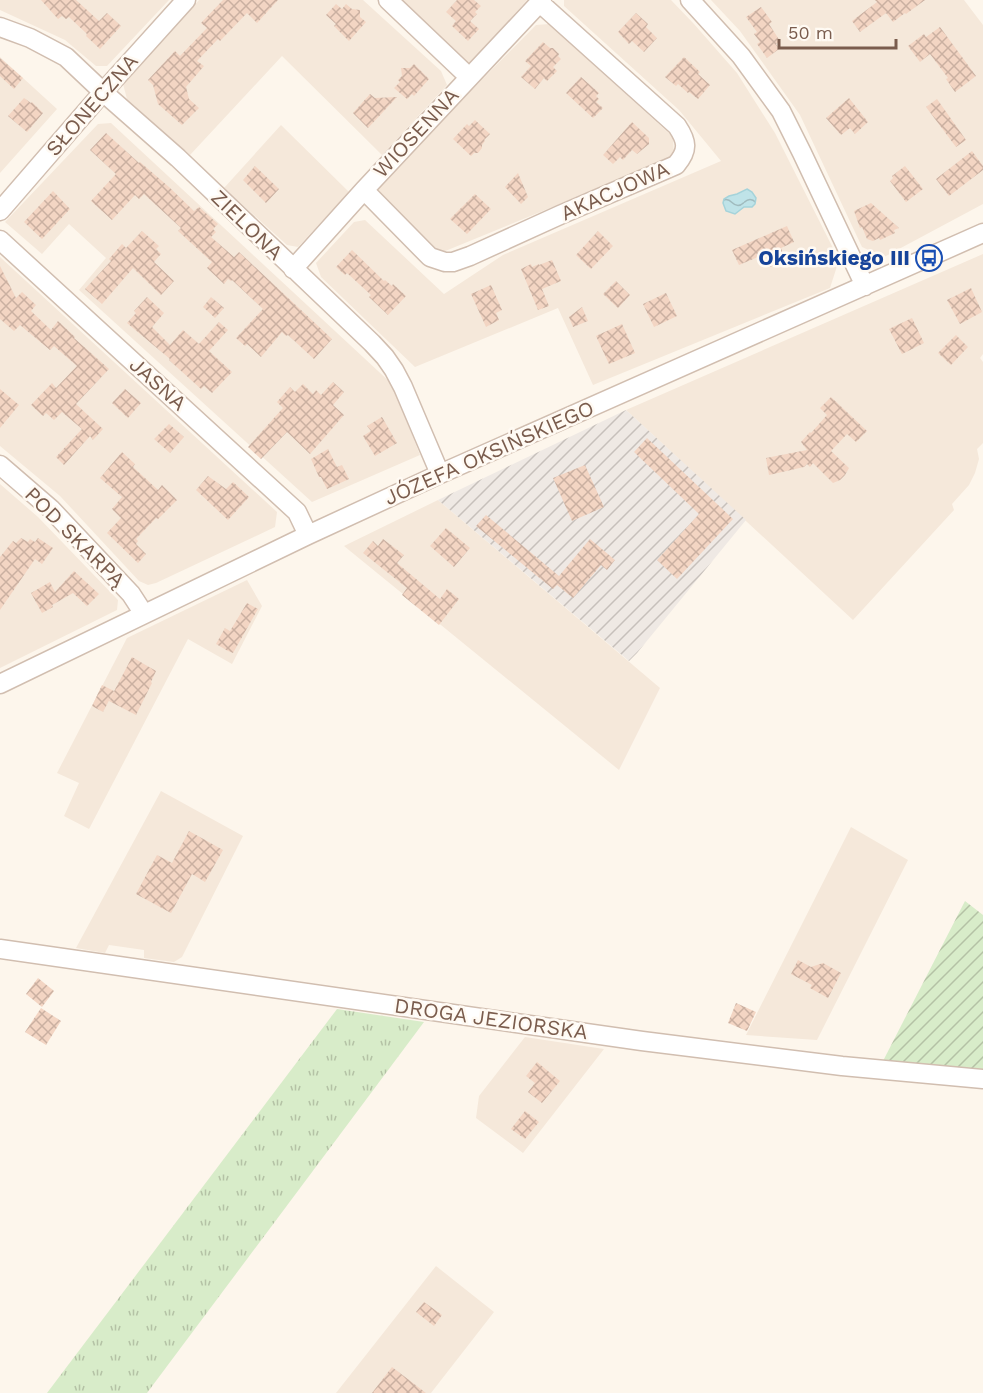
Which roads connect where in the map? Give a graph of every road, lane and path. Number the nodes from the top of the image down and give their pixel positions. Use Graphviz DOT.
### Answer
graph roads {
  1 [pos="186,0"];
  2 [pos="388,0"];
  3 [pos="690,0"];
  4 [pos="541,1"];
  5 [pos="0,27"];
  6 [pos="469,77"];
  7 [pos="103,92"];
  8 [pos="364,190"];
  9 [pos="0,210"];
  10 [pos="983,234"];
  11 [pos="0,240"];
  12 [pos="293,269"];
  13 [pos="866,286"];
  14 [pos="0,465"];
  15 [pos="440,474"];
  16 [pos="308,535"];
  17 [pos="144,614"];
  18 [pos="0,684"];
  19 [pos="0,949"];
  20 [pos="983,1079"];
  1 -- 7 [label="street, SŁONECZNA"];
  2 -- 6 [label="street"];
  3 -- 13 [label="street"];
  4 -- 6 [label="street, WIOSENNA"];
  4 -- 8 [label="street, AKACJOWA"];
  5 -- 7 [label="street, ZIELONA"];
  6 -- 8 [label="street, WIOSENNA"];
  7 -- 9 [label="street, SŁONECZNA"];
  7 -- 12 [label="street, ZIELONA"];
  8 -- 12 [label="street, WIOSENNA"];
  10 -- 13 [label="street, JÓZEFA OKSIŃSKIEGO"];
  11 -- 16 [label="street, JASNA"];
  12 -- 15 [label="street, ZIELONA"];
  13 -- 15 [label="street, JÓZEFA OKSIŃSKIEGO"];
  14 -- 17 [label="street, POD SKARPĄ"];
  15 -- 16 [label="street, JÓZEFA OKSIŃSKIEGO"];
  16 -- 17 [label="street, JÓZEFA OKSIŃSKIEGO"];
  17 -- 18 [label="street, JÓZEFA OKSIŃSKIEGO"];
  19 -- 20 [label="street, DROGA JEZIORSKA"];
}
